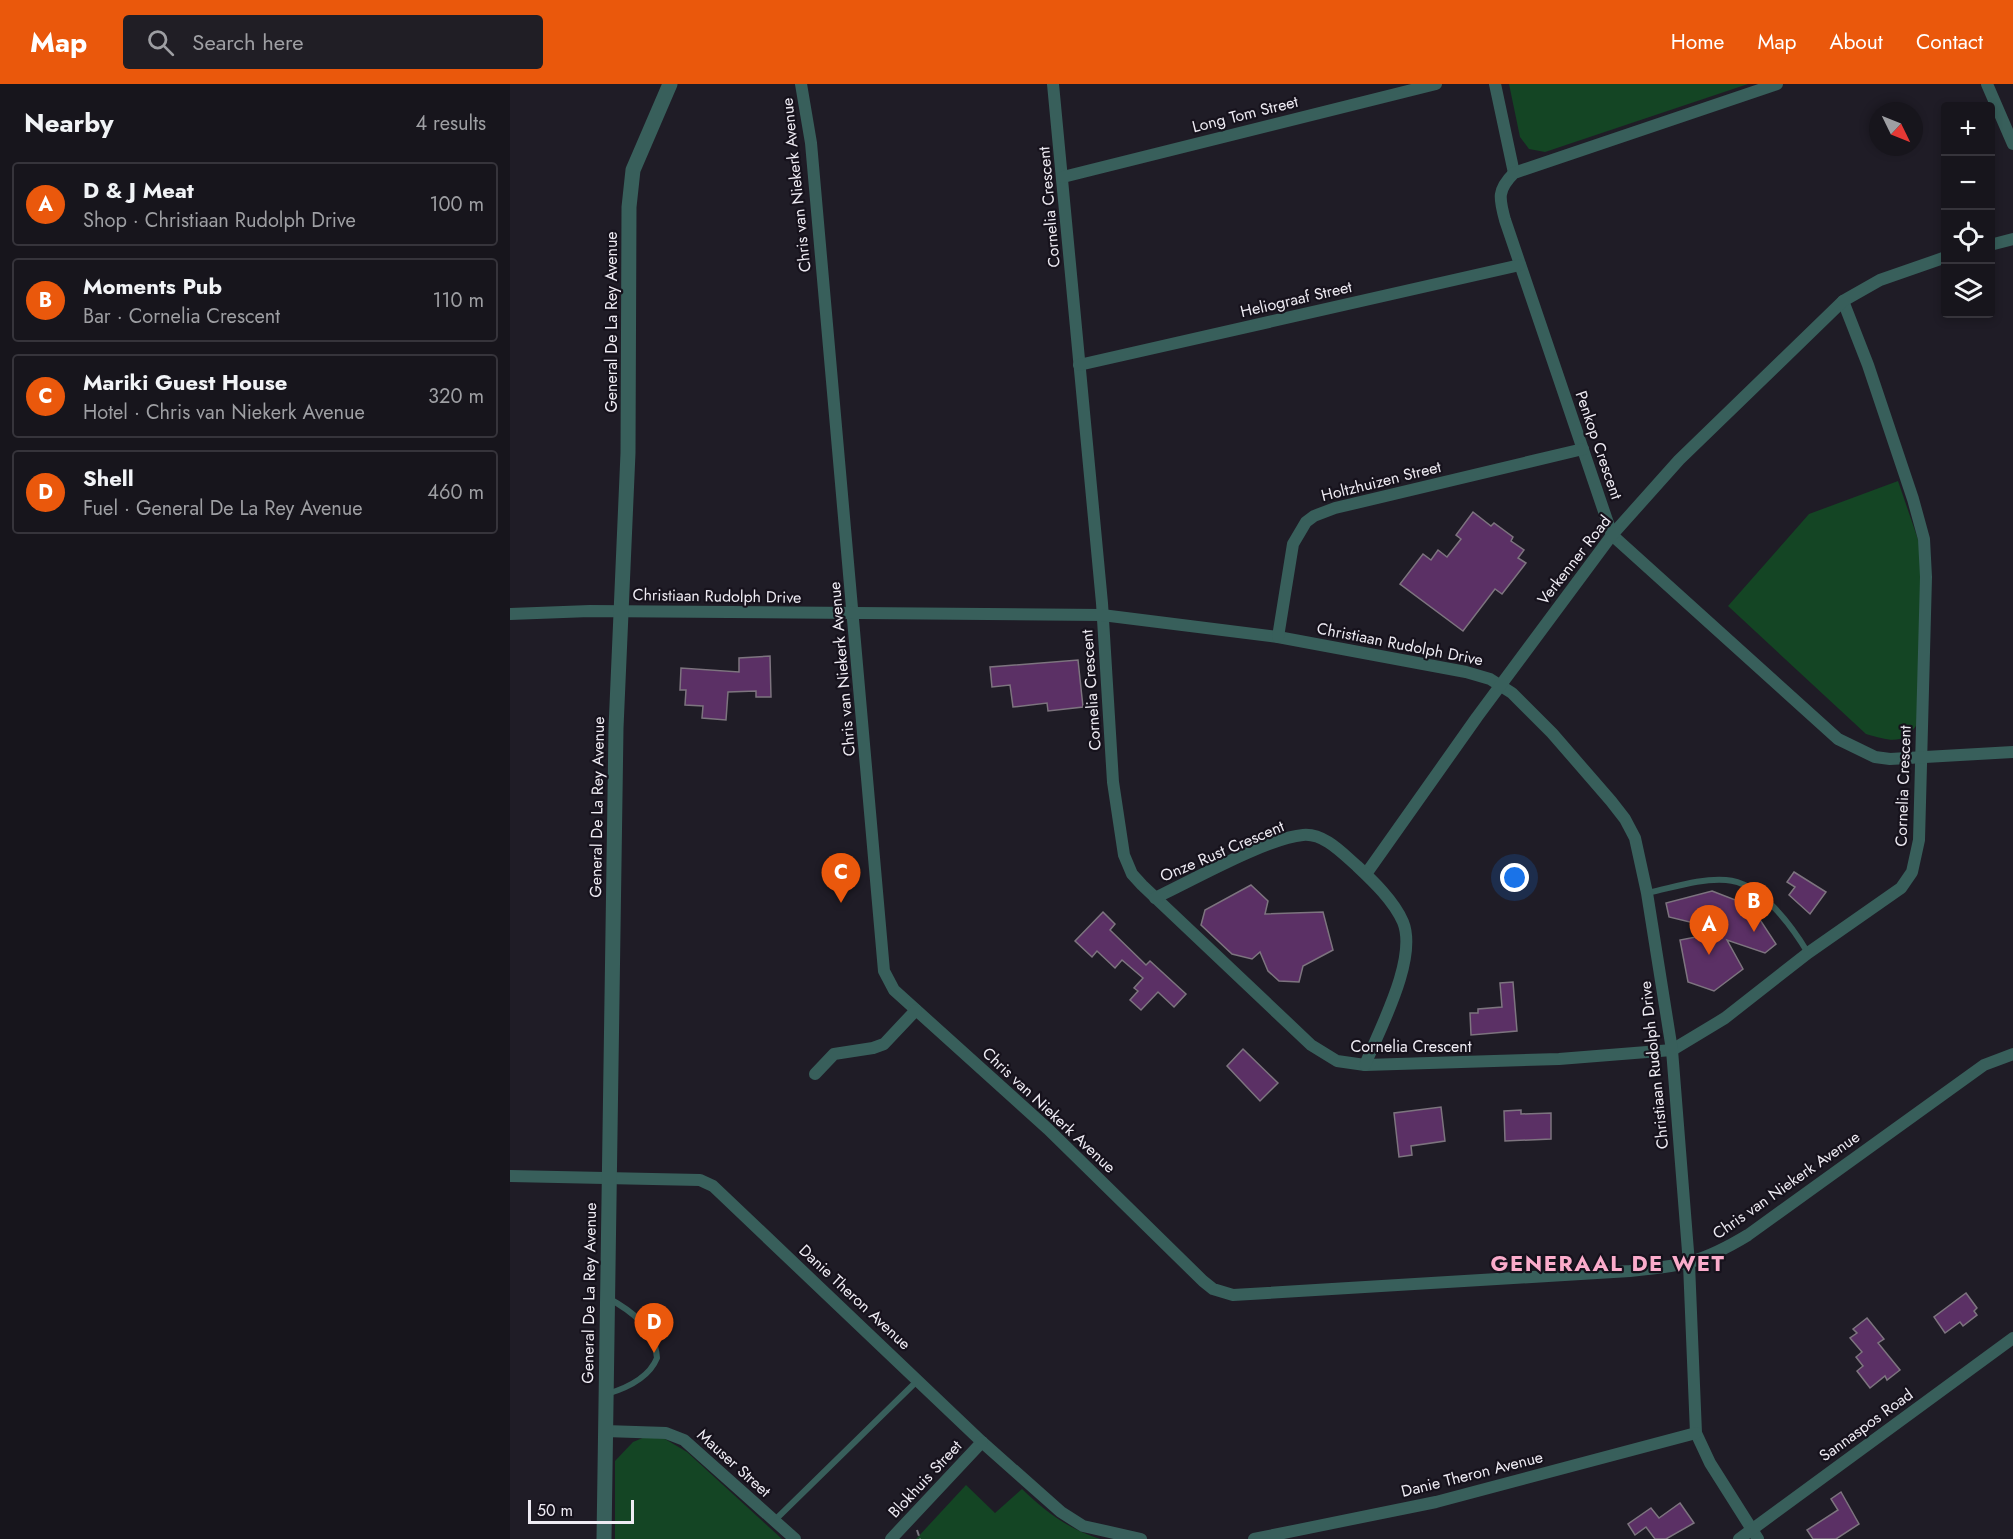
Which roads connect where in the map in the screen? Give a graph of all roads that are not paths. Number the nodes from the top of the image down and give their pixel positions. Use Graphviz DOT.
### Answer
graph roads {
  1 [pos="670,84"];
  2 [pos="801,84"];
  3 [pos="1053,84"];
  4 [pos="1436,84"];
  5 [pos="1495,84"];
  6 [pos="1777,84"];
  7 [pos="1988,84"];
  8 [pos="2013,144"];
  9 [pos="1514,173"];
  10 [pos="1063,177"];
  11 [pos="2013,239"];
  12 [pos="1995,244"];
  13 [pos="1941,259"];
  14 [pos="1520,265"];
  15 [pos="1843,301"];
  16 [pos="1079,365"];
  17 [pos="1583,449"];
  18 [pos="1612,535"];
  19 [pos="621,611"];
  20 [pos="510,614"];
  21 [pos="854,614"];
  22 [pos="1102,615"];
  23 [pos="1278,637"];
  24 [pos="1501,684"];
  25 [pos="2013,752"];
  26 [pos="1921,756"];
  27 [pos="1366,874"];
  28 [pos="1647,893"];
  29 [pos="1155,897"];
  30 [pos="1808,953"];
  31 [pos="916,1010"];
  32 [pos="1672,1050"];
  33 [pos="2013,1054"];
  34 [pos="1365,1065"];
  35 [pos="815,1074"];
  36 [pos="510,1176"];
  37 [pos="609,1176"];
  38 [pos="1689,1264"];
  39 [pos="607,1298"];
  40 [pos="2013,1338"];
  41 [pos="919,1380"];
  42 [pos="606,1394"];
  43 [pos="605,1431"];
  44 [pos="1696,1433"];
  45 [pos="982,1442"];
  46 [pos="774,1521"];
  47 [pos="1755,1534"];
  48 [pos="604,1539"];
  49 [pos="795,1539"];
  50 [pos="891,1539"];
  51 [pos="1141,1539"];
  52 [pos="1254,1539"];
  53 [pos="1738,1539"];
  1 -- 19 [label="street, General De La Rey Avenue"];
  2 -- 21 [label="street, Chris van Niekerk Avenue"];
  3 -- 10 [label="street, Cornelia Crescent"];
  4 -- 10 [label="street, Long Tom Street"];
  5 -- 9 [label="street"];
  6 -- 9 [label="street"];
  7 -- 8 [label="street"];
  9 -- 14 [label="street, Penkop Crescent"];
  10 -- 16 [label="street, Cornelia Crescent"];
  11 -- 12 [label="street"];
  13 -- 15 [label="street, Verkenner Road"];
  14 -- 16 [label="street, Heliograaf Street"];
  14 -- 17 [label="street, Penkop Crescent"];
  15 -- 18 [label="street, Verkenner Road"];
  15 -- 26 [label="street, Cornelia Crescent"];
  16 -- 22 [label="street, Cornelia Crescent"];
  17 -- 18 [label="street, Penkop Crescent"];
  17 -- 23 [label="street, Holtzhuizen Street"];
  18 -- 24 [label="street, Verkenner Road"];
  18 -- 26 [label="street, Penkop Crescent"];
  19 -- 20 [label="street, Christiaan Rudolph Drive"];
  19 -- 21 [label="street, Christiaan Rudolph Drive"];
  19 -- 37 [label="street, General De La Rey Avenue"];
  21 -- 22 [label="street, Christiaan Rudolph Drive"];
  21 -- 31 [label="street, Chris van Niekerk Avenue"];
  22 -- 23 [label="street, Christiaan Rudolph Drive"];
  22 -- 29 [label="street, Cornelia Crescent"];
  23 -- 24 [label="street, Christiaan Rudolph Drive"];
  24 -- 27 [label="street, Verkenner Road"];
  24 -- 28 [label="street, Christiaan Rudolph Drive"];
  25 -- 26 [label="street, Penkop Crescent"];
  26 -- 30 [label="street, Cornelia Crescent"];
  27 -- 29 [label="street, Onze Rust Crescent"];
  27 -- 34 [label="street, Onze Rust Crescent"];
  28 -- 30 [label="lane"];
  28 -- 32 [label="street, Christiaan Rudolph Drive"];
  29 -- 34 [label="street, Cornelia Crescent"];
  30 -- 32 [label="street, Cornelia Crescent"];
  31 -- 35 [label="street"];
  31 -- 38 [label="street, Chris van Niekerk Avenue"];
  32 -- 34 [label="street, Cornelia Crescent"];
  32 -- 38 [label="street, Christiaan Rudolph Drive"];
  33 -- 38 [label="street, Chris van Niekerk Avenue"];
  36 -- 37 [label="street, Danie Theron Avenue"];
  37 -- 39 [label="street, General De La Rey Avenue"];
  37 -- 41 [label="street, Danie Theron Avenue"];
  38 -- 44 [label="street, Christiaan Rudolph Drive"];
  39 -- 42 [label="street, General De La Rey Avenue"];
  39 -- 42 [label="lane"];
  40 -- 47 [label="street, Sannaspos Road"];
  41 -- 45 [label="street, Danie Theron Avenue"];
  41 -- 46 [label="lane"];
  42 -- 43 [label="street, General De La Rey Avenue"];
  43 -- 46 [label="street, Mauser Street"];
  43 -- 48 [label="street, General De La Rey Avenue"];
  44 -- 47 [label="street, Christiaan Rudolph Drive"];
  44 -- 52 [label="street, Danie Theron Avenue"];
  45 -- 50 [label="street, Blokhuis Street"];
  45 -- 51 [label="street, Danie Theron Avenue"];
  46 -- 49 [label="street, Mauser Street"];
  47 -- 53 [label="street, Sannaspos Road"];
}
